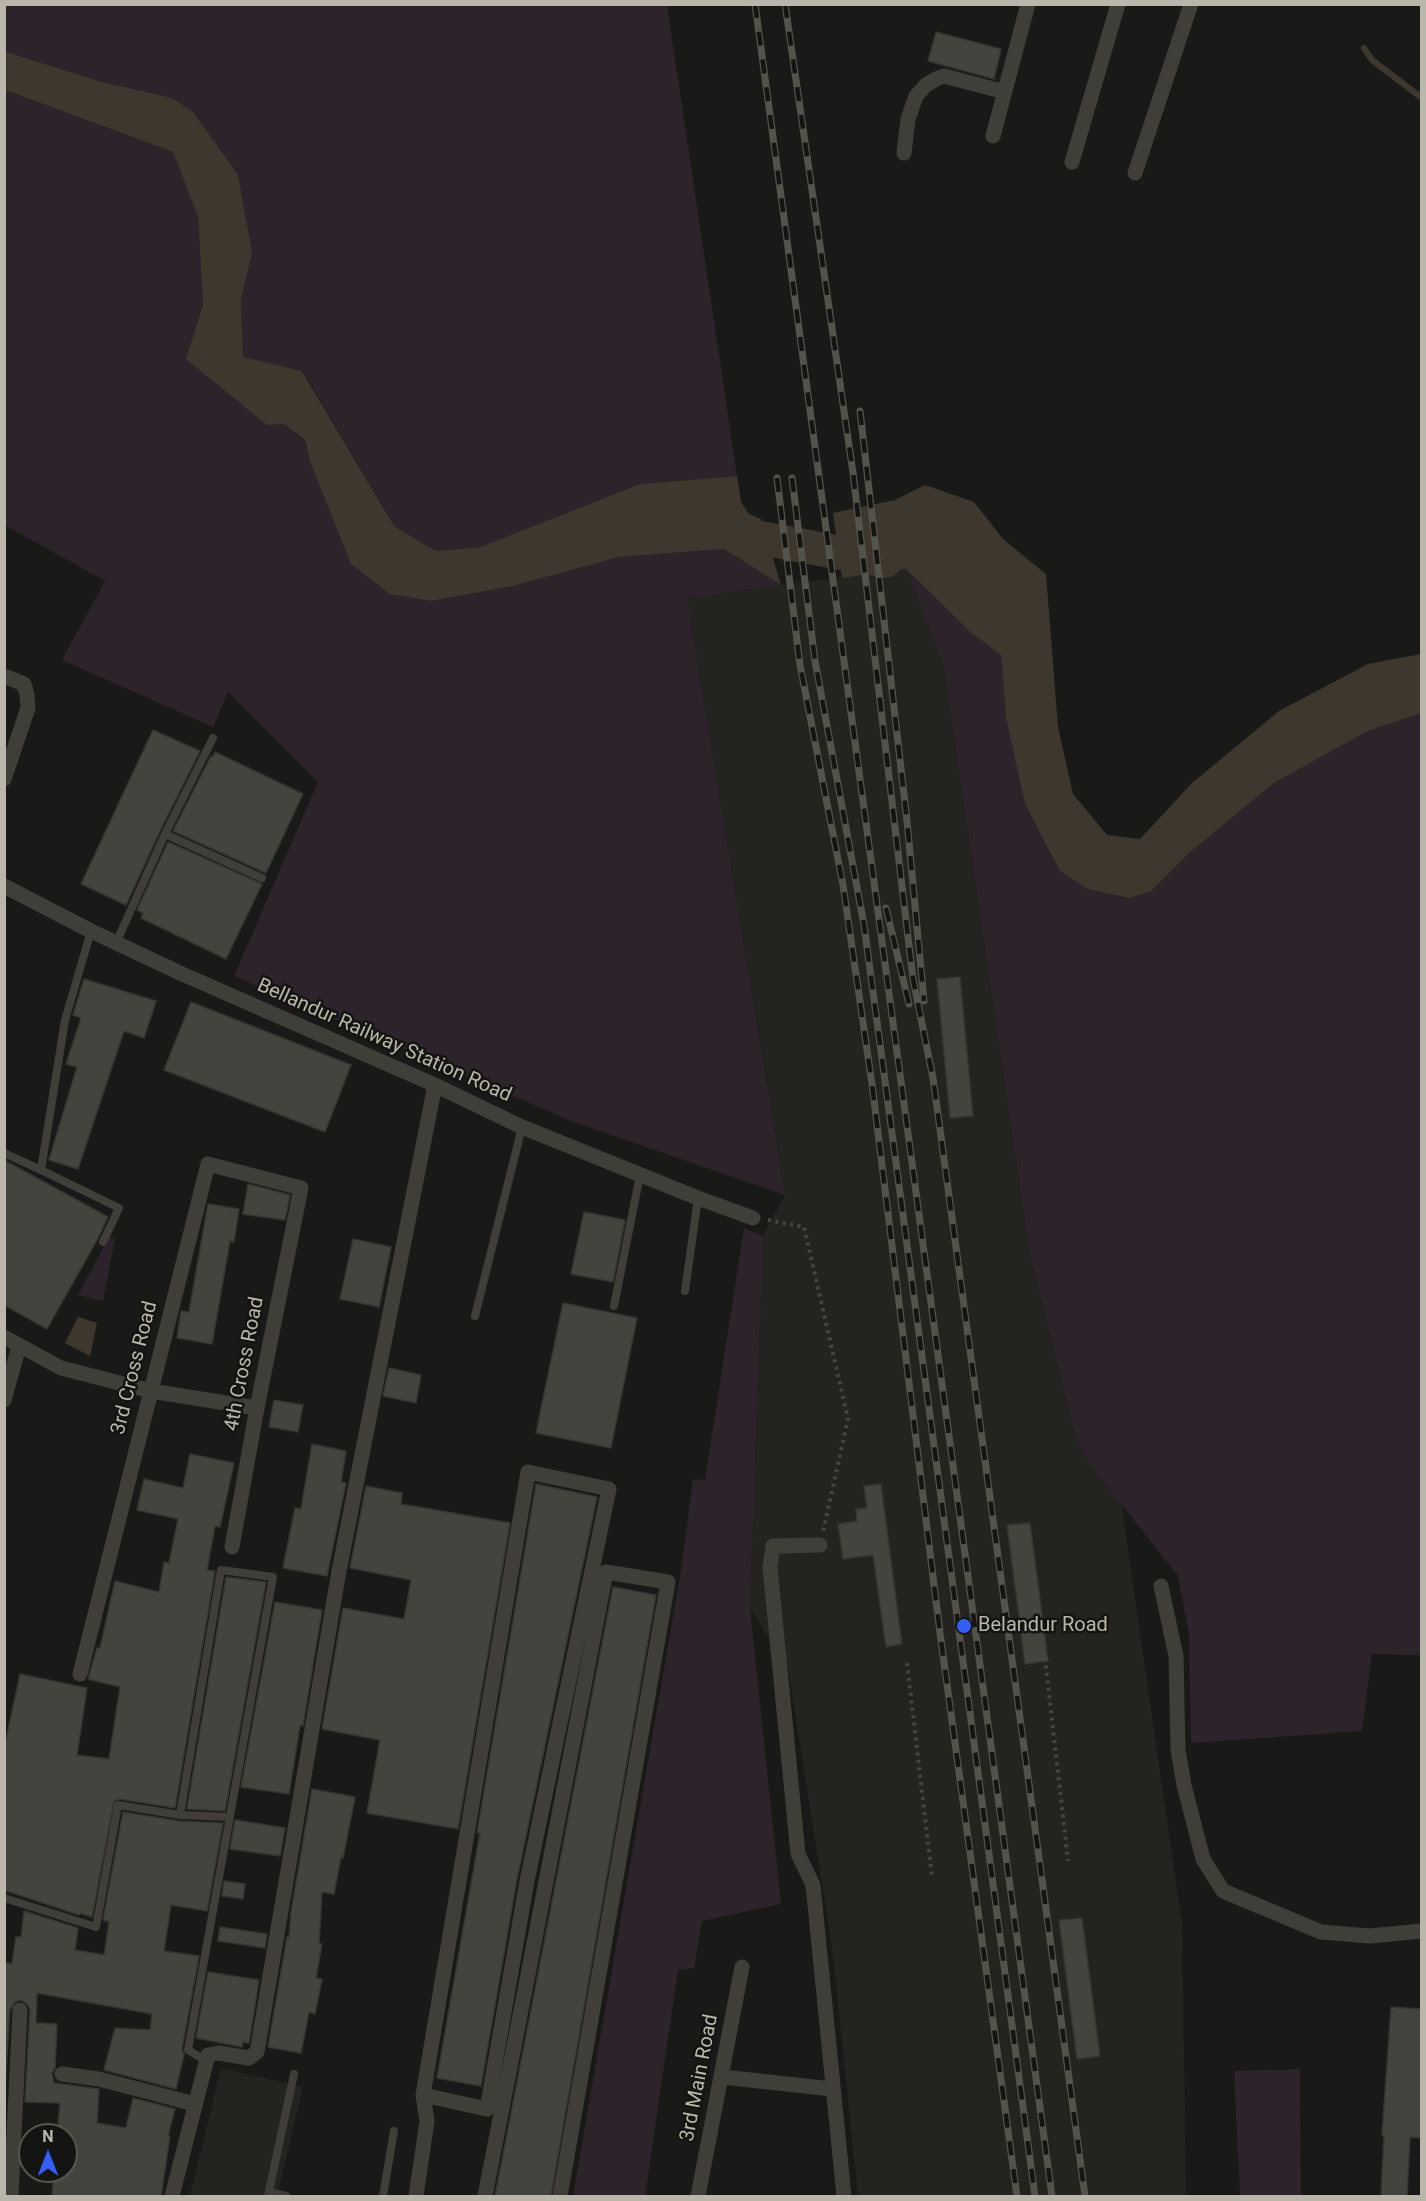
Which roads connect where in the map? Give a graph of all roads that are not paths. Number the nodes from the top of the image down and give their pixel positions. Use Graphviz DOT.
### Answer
graph roads {
  1 [pos="1118,4"];
  2 [pos="1191,4"];
  3 [pos="1027,5"];
  4 [pos="1005,92"];
  5 [pos="993,136"];
  6 [pos="904,153"];
  7 [pos="1072,162"];
  8 [pos="1135,172"];
  9 [pos="4,676"];
  10 [pos="213,738"];
  11 [pos="4,778"];
  12 [pos="165,834"];
  13 [pos="261,878"];
  14 [pos="4,886"];
  15 [pos="91,931"];
  16 [pos="116,943"];
  17 [pos="435,1085"];
  18 [pos="522,1127"];
  19 [pos="4,1153"];
  20 [pos="41,1170"];
  21 [pos="640,1175"];
  22 [pos="301,1188"];
  23 [pos="698,1198"];
  24 [pos="753,1218"];
  25 [pos="103,1242"];
  26 [pos="685,1291"];
  27 [pos="614,1306"];
  28 [pos="476,1316"];
  29 [pos="4,1338"];
  30 [pos="19,1346"];
  31 [pos="151,1391"];
  32 [pos="4,1400"];
  33 [pos="257,1408"];
  34 [pos="820,1545"];
  35 [pos="232,1547"];
  36 [pos="1161,1586"];
  37 [pos="80,1674"];
  38 [pos="180,1815"];
  39 [pos="229,1817"];
  40 [pos="4,1898"];
  41 [pos="1422,1931"];
  42 [pos="742,1967"];
  43 [pos="20,2010"];
  44 [pos="206,2060"];
  45 [pos="62,2074"];
  46 [pos="294,2074"];
  47 [pos="723,2077"];
  48 [pos="832,2089"];
  49 [pos="423,2095"];
  50 [pos="195,2104"];
  51 [pos="394,2131"];
  52 [pos="268,2194"];
  53 [pos="11,2196"];
  54 [pos="172,2196"];
  55 [pos="286,2196"];
  56 [pos="383,2196"];
  57 [pos="416,2196"];
  58 [pos="485,2196"];
  59 [pos="560,2196"];
  60 [pos="698,2196"];
  61 [pos="844,2196"];
  1 -- 7 [label="street"];
  2 -- 8 [label="street"];
  3 -- 4 [label="street"];
  4 -- 5 [label="street"];
  4 -- 6 [label="street"];
  9 -- 11 [label="street"];
  10 -- 12 [label="lane"];
  12 -- 13 [label="lane"];
  12 -- 16 [label="lane"];
  14 -- 15 [label="street, Bellandur Railway Station Road"];
  15 -- 16 [label="street, Bellandur Railway Station Road"];
  15 -- 20 [label="lane"];
  16 -- 17 [label="street, Bellandur Railway Station Road"];
  17 -- 18 [label="street, Bellandur Railway Station Road"];
  17 -- 44 [label="street"];
  18 -- 21 [label="street, Bellandur Railway Station Road"];
  18 -- 28 [label="lane"];
  19 -- 20 [label="lane"];
  20 -- 25 [label="lane"];
  21 -- 23 [label="street, Bellandur Railway Station Road"];
  21 -- 27 [label="lane"];
  22 -- 31 [label="street, 3rd Cross Road"];
  22 -- 33 [label="street, 4th Cross Road"];
  23 -- 24 [label="street, Bellandur Railway Station Road"];
  23 -- 26 [label="lane"];
  29 -- 30 [label="street"];
  30 -- 31 [label="street"];
  30 -- 32 [label="street"];
  31 -- 33 [label="street"];
  31 -- 37 [label="street, 3rd Cross Road"];
  33 -- 35 [label="street, 4th Cross Road"];
  34 -- 48 [label="street"];
  36 -- 41 [label="street"];
  38 -- 39 [label="lane"];
  38 -- 39 [label="lane"];
  38 -- 40 [label="lane"];
  39 -- 44 [label="lane"];
  42 -- 47 [label="street, 3rd Main Road"];
  43 -- 53 [label="street"];
  44 -- 50 [label="street"];
  45 -- 50 [label="street"];
  46 -- 52 [label="lane"];
  47 -- 48 [label="street"];
  47 -- 60 [label="street, 3rd Main Road"];
  48 -- 61 [label="street"];
  49 -- 49 [label="street"];
  49 -- 57 [label="street"];
  50 -- 54 [label="street"];
  51 -- 56 [label="lane"];
  52 -- 55 [label="lane"];
  58 -- 59 [label="street"];
}
